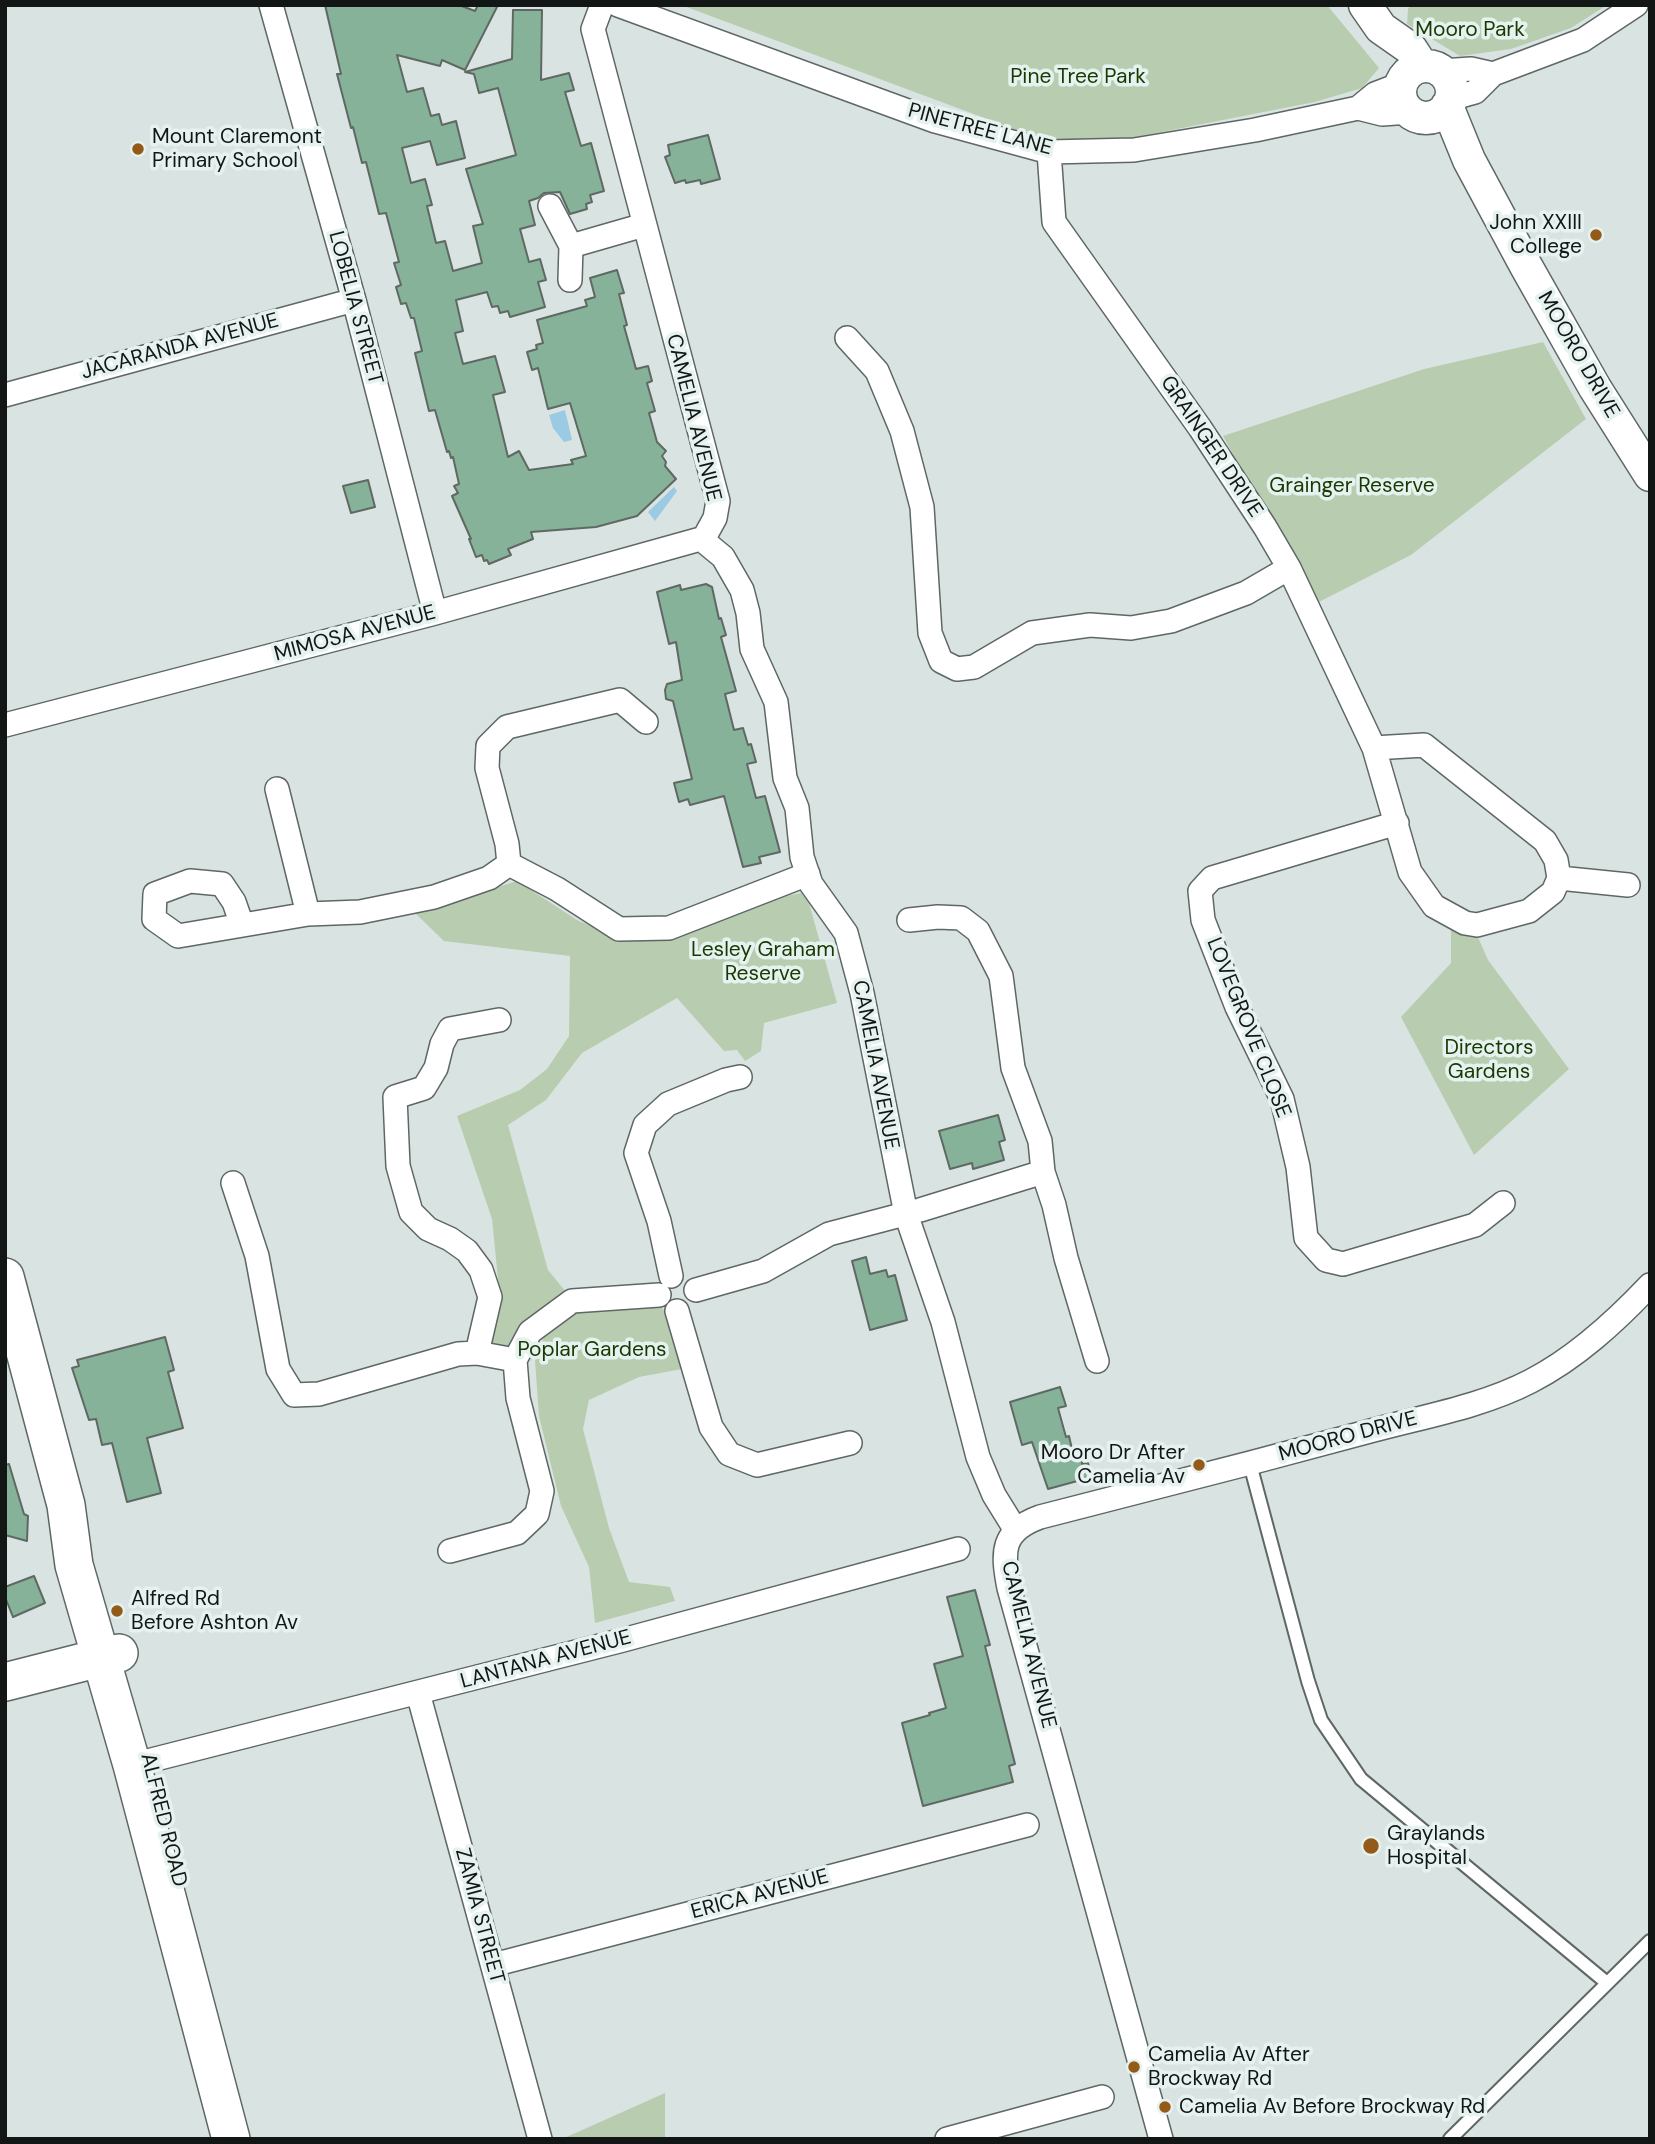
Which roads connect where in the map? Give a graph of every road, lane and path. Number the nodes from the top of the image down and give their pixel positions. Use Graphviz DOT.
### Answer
graph roads {
  1 [pos="271,5"];
  2 [pos="602,5"];
  3 [pos="618,5"];
  4 [pos="1636,5"];
  5 [pos="1373,17"];
  6 [pos="1424,92"];
  7 [pos="1049,152"];
  8 [pos="550,206"];
  9 [pos="644,225"];
  10 [pos="571,246"];
  11 [pos="570,280"];
  12 [pos="354,300"];
  13 [pos="847,338"];
  14 [pos="5,395"];
  15 [pos="1650,475"];
  16 [pos="704,538"];
  17 [pos="1289,568"];
  18 [pos="435,613"];
  19 [pos="646,722"];
  20 [pos="5,726"];
  21 [pos="1374,748"];
  22 [pos="277,789"];
  23 [pos="1397,823"];
  24 [pos="509,864"];
  25 [pos="808,874"];
  26 [pos="1559,878"];
  27 [pos="1628,885"];
  28 [pos="308,914"];
  29 [pos="909,920"];
  30 [pos="242,926"];
  31 [pos="499,1020"];
  32 [pos="740,1077"];
  33 [pos="1042,1172"];
  34 [pos="233,1183"];
  35 [pos="1503,1203"];
  36 [pos="906,1214"];
  37 [pos="5,1277"];
  38 [pos="1650,1285"];
  39 [pos="665,1286"];
  40 [pos="696,1290"];
  41 [pos="677,1311"];
  42 [pos="477,1353"];
  43 [pos="516,1360"];
  44 [pos="1097,1361"];
  45 [pos="849,1443"];
  46 [pos="1250,1464"];
  47 [pos="1016,1529"];
  48 [pos="958,1549"];
  49 [pos="450,1551"];
  50 [pos="109,1655"];
  51 [pos="5,1682"];
  52 [pos="418,1693"];
  53 [pos="140,1763"];
  54 [pos="1027,1825"];
  55 [pos="1650,1941"];
  56 [pos="492,1965"];
  57 [pos="1607,1983"];
  58 [pos="1102,2098"];
  59 [pos="231,2139"];
  60 [pos="248,2139"];
  61 [pos="540,2139"];
  62 [pos="947,2139"];
  63 [pos="1161,2139"];
  64 [pos="1450,2139"];
  1 -- 12 [label="street, LOBELIA STREET"];
  2 -- 9 [label="street, CAMELIA AVENUE"];
  3 -- 7 [label="street, PINETREE LANE"];
  4 -- 6 [label="street, PINETREE LANE"];
  5 -- 6 [label="street, MOORO DRIVE"];
  6 -- 7 [label="street, PINETREE LANE"];
  6 -- 15 [label="street, MOORO DRIVE"];
  7 -- 17 [label="street, GRAINGER DRIVE"];
  8 -- 10 [label="street"];
  9 -- 10 [label="street"];
  9 -- 16 [label="street, CAMELIA AVENUE"];
  10 -- 11 [label="street"];
  12 -- 14 [label="street, JACARANDA AVENUE"];
  12 -- 18 [label="street, LOBELIA STREET"];
  13 -- 17 [label="street"];
  16 -- 18 [label="street, MIMOSA AVENUE"];
  16 -- 25 [label="street, CAMELIA AVENUE"];
  17 -- 21 [label="street, GRAINGER DRIVE"];
  18 -- 20 [label="street, MIMOSA AVENUE"];
  19 -- 24 [label="street"];
  21 -- 23 [label="street, GRAINGER DRIVE"];
  21 -- 26 [label="street"];
  22 -- 28 [label="street"];
  23 -- 26 [label="street, GRAINGER DRIVE"];
  23 -- 35 [label="street, LOVEGROVE CLOSE"];
  24 -- 25 [label="street"];
  24 -- 28 [label="street"];
  25 -- 36 [label="street, CAMELIA AVENUE"];
  26 -- 27 [label="street"];
  28 -- 30 [label="street"];
  29 -- 33 [label="street"];
  31 -- 42 [label="street"];
  32 -- 39 [label="street"];
  33 -- 36 [label="street"];
  33 -- 44 [label="street"];
  34 -- 42 [label="street"];
  36 -- 40 [label="street"];
  36 -- 47 [label="street, CAMELIA AVENUE"];
  37 -- 50 [label="main road, ALFRED ROAD"];
  38 -- 46 [label="street, MOORO DRIVE"];
  39 -- 40 [label="street"];
  39 -- 41 [label="street"];
  39 -- 43 [label="street"];
  40 -- 41 [label="street"];
  41 -- 45 [label="street"];
  42 -- 43 [label="street"];
  43 -- 49 [label="street"];
  46 -- 47 [label="street, MOORO DRIVE"];
  46 -- 57 [label="lane"];
  47 -- 63 [label="street, CAMELIA AVENUE"];
  48 -- 52 [label="street, LANTANA AVENUE"];
  50 -- 51 [label="main road"];
  50 -- 53 [label="main road, ALFRED ROAD"];
  52 -- 53 [label="street, LANTANA AVENUE"];
  52 -- 56 [label="street, ZAMIA STREET"];
  53 -- 59 [label="main road, ALFRED ROAD"];
  53 -- 60 [label="main road, ALFRED ROAD"];
  54 -- 56 [label="street, ERICA AVENUE"];
  55 -- 57 [label="lane"];
  56 -- 61 [label="street, ZAMIA STREET"];
  57 -- 64 [label="lane"];
  58 -- 62 [label="street"];
}
